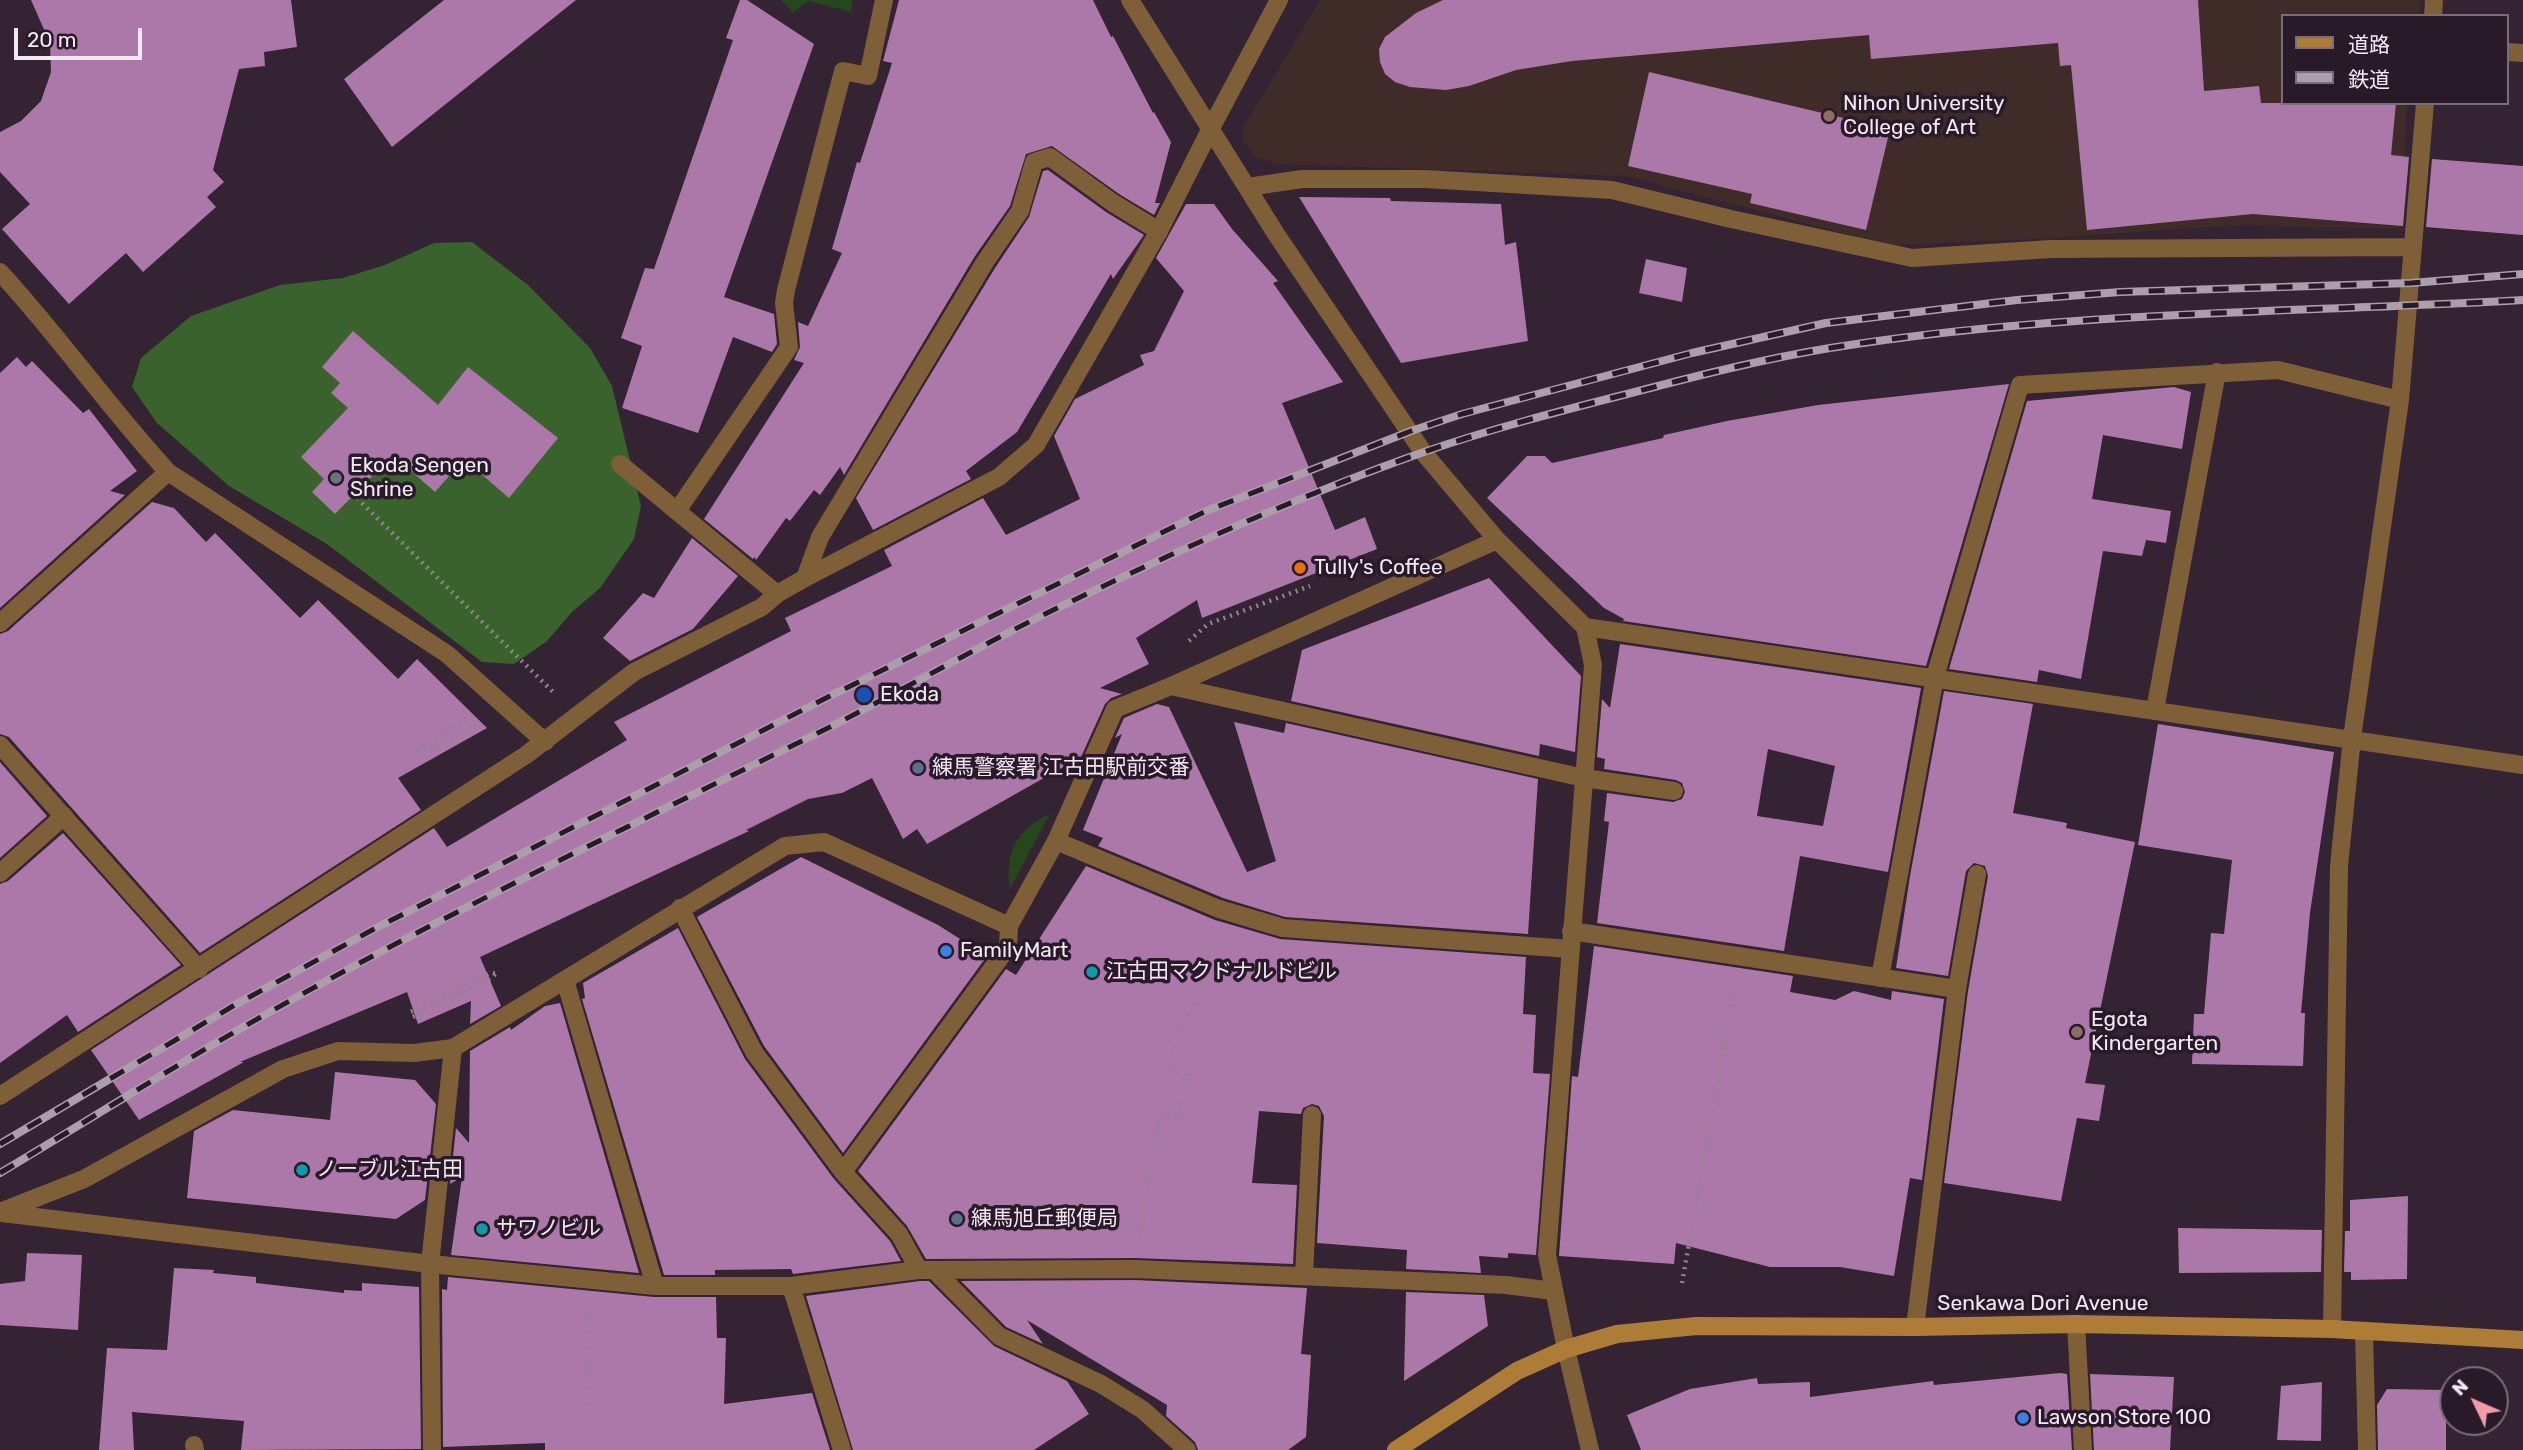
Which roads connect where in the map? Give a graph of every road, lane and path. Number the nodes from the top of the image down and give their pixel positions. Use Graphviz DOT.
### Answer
graph roads {
  1 [pos="884,0"];
  2 [pos="1130,0"];
  3 [pos="1279,0"];
  4 [pos="2425,105"];
  5 [pos="1210,130"];
  6 [pos="1248,187"];
  7 [pos="1159,231"];
  8 [pos="2412,247"];
  9 [pos="0,272"];
  10 [pos="2217,372"];
  11 [pos="2400,400"];
  12 [pos="620,464"];
  13 [pos="168,472"];
  14 [pos="357,498"];
  15 [pos="677,512"];
  16 [pos="1497,540"];
  17 [pos="805,578"];
  18 [pos="777,594"];
  19 [pos="0,623"];
  20 [pos="1585,627"];
  21 [pos="1935,677"];
  22 [pos="1171,686"];
  23 [pos="2155,710"];
  24 [pos="477,714"];
  25 [pos="577,716"];
  26 [pos="482,723"];
  27 [pos="2352,738"];
  28 [pos="545,742"];
  29 [pos="0,745"];
  30 [pos="2523,765"];
  31 [pos="1584,778"];
  32 [pos="1674,791"];
  33 [pos="64,816"];
  34 [pos="1056,841"];
  35 [pos="0,873"];
  36 [pos="1977,874"];
  37 [pos="680,908"];
  38 [pos="1219,909"];
  39 [pos="1009,926"];
  40 [pos="1571,940"];
  41 [pos="1740,957"];
  42 [pos="199,969"];
  43 [pos="1880,978"];
  44 [pos="565,980"];
  45 [pos="1956,989"];
  46 [pos="412,1014"];
  47 [pos="453,1048"];
  48 [pos="0,1096"];
  49 [pos="1312,1115"];
  50 [pos="844,1172"];
  51 [pos="0,1212"];
  52 [pos="430,1264"];
  53 [pos="1135,1269"];
  54 [pos="926,1270"];
  55 [pos="1304,1275"];
  56 [pos="587,1279"];
  57 [pos="1682,1283"];
  58 [pos="655,1286"];
  59 [pos="791,1286"];
  60 [pos="1554,1291"];
  61 [pos="2076,1324"];
  62 [pos="1915,1327"];
  63 [pos="2332,1329"];
  64 [pos="2364,1333"];
  65 [pos="2523,1340"];
  66 [pos="1566,1349"];
  67 [pos="587,1404"];
  68 [pos="432,1450"];
  69 [pos="842,1450"];
  70 [pos="1187,1450"];
  71 [pos="1396,1450"];
  72 [pos="1591,1450"];
  73 [pos="2083,1450"];
  74 [pos="2367,1450"];
  1 -- 15 [label="street"];
  2 -- 5 [label="street"];
  3 -- 5 [label="street"];
  4 -- 8 [label="street"];
  5 -- 6 [label="street"];
  5 -- 7 [label="street"];
  6 -- 8 [label="street"];
  6 -- 16 [label="street"];
  7 -- 17 [label="street"];
  7 -- 17 [label="street"];
  8 -- 11 [label="street"];
  9 -- 13 [label="street"];
  10 -- 11 [label="street"];
  10 -- 21 [label="street"];
  10 -- 23 [label="street"];
  11 -- 27 [label="street"];
  12 -- 15 [label="street"];
  13 -- 19 [label="street"];
  13 -- 28 [label="street"];
  14 -- 25 [label="path"];
  15 -- 18 [label="street"];
  16 -- 20 [label="street"];
  16 -- 22 [label="street"];
  17 -- 18 [label="street"];
  18 -- 25 [label="street"];
  20 -- 21 [label="street"];
  20 -- 31 [label="street"];
  21 -- 23 [label="street"];
  21 -- 43 [label="street"];
  22 -- 31 [label="street"];
  22 -- 34 [label="street"];
  23 -- 27 [label="street"];
  24 -- 26 [label="path"];
  25 -- 28 [label="street"];
  27 -- 30 [label="street"];
  27 -- 63 [label="street"];
  28 -- 42 [label="street"];
  29 -- 33 [label="street"];
  31 -- 32 [label="street"];
  31 -- 40 [label="street"];
  33 -- 35 [label="street"];
  33 -- 42 [label="street"];
  34 -- 38 [label="street"];
  34 -- 39 [label="street"];
  36 -- 45 [label="street"];
  37 -- 39 [label="street"];
  37 -- 44 [label="street"];
  37 -- 50 [label="street"];
  38 -- 40 [label="street"];
  38 -- 53 [label="path"];
  39 -- 50 [label="street"];
  40 -- 41 [label="street"];
  40 -- 60 [label="street"];
  41 -- 43 [label="street"];
  41 -- 57 [label="path"];
  42 -- 48 [label="street"];
  43 -- 45 [label="street"];
  44 -- 47 [label="street"];
  44 -- 58 [label="street"];
  45 -- 62 [label="street"];
  46 -- 46 [label="path"];
  47 -- 51 [label="street"];
  47 -- 52 [label="street"];
  49 -- 55 [label="street"];
  50 -- 54 [label="street"];
  51 -- 52 [label="street"];
  52 -- 56 [label="street"];
  52 -- 68 [label="street"];
  53 -- 54 [label="street"];
  53 -- 55 [label="street"];
  54 -- 59 [label="street"];
  54 -- 70 [label="street"];
  55 -- 60 [label="street"];
  56 -- 58 [label="street"];
  56 -- 67 [label="path"];
  58 -- 59 [label="street"];
  59 -- 69 [label="street"];
  60 -- 66 [label="street"];
  61 -- 62 [label="main road, Senkawa Dori Avenue"];
  61 -- 63 [label="main road, Senkawa Dori Avenue"];
  61 -- 73 [label="street"];
  62 -- 66 [label="main road, Senkawa Dori Avenue"];
  63 -- 64 [label="main road, Senkawa Dori Avenue"];
  64 -- 65 [label="main road, Senkawa Dori Avenue"];
  64 -- 74 [label="street"];
  66 -- 71 [label="main road, Senkawa Dori Avenue"];
  66 -- 72 [label="street"];
}
